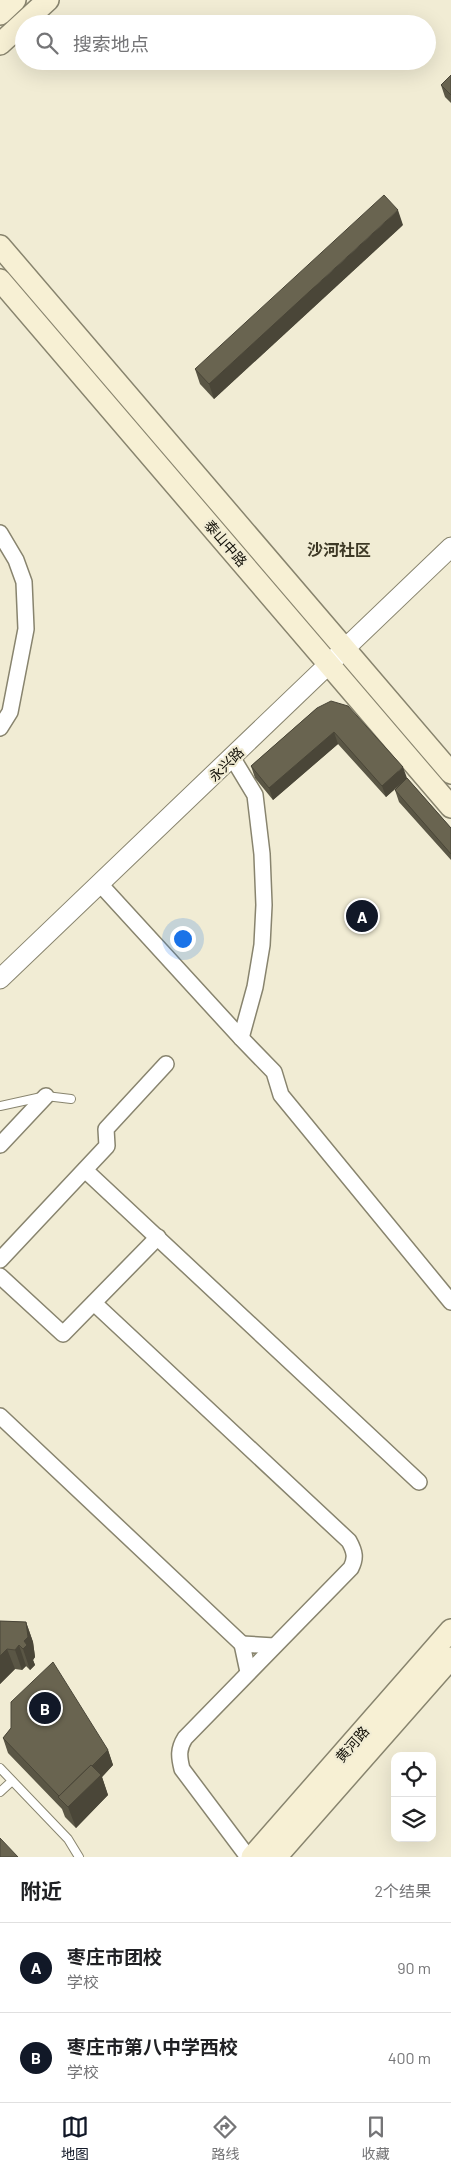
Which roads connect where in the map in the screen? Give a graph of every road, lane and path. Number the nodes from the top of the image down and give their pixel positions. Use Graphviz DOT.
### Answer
graph roads {
  1 [pos="15,0"];
  2 [pos="48,0"];
  3 [pos="0,14"];
  4 [pos="32,15"];
  5 [pos="15,30"];
  6 [pos="0,44"];
  7 [pos="0,246"];
  8 [pos="0,280"];
  9 [pos="0,533"];
  10 [pos="451,547"];
  11 [pos="345,649"];
  12 [pos="329,664"];
  13 [pos="0,728"];
  14 [pos="232,758"];
  15 [pos="451,773"];
  16 [pos="451,806"];
  17 [pos="100,884"];
  18 [pos="0,979"];
  19 [pos="241,1038"];
  20 [pos="166,1064"];
  21 [pos="46,1096"];
  22 [pos="71,1098"];
  23 [pos="0,1106"];
  24 [pos="0,1145"];
  25 [pos="85,1170"];
  26 [pos="158,1238"];
  27 [pos="0,1260"];
  28 [pos="0,1276"];
  29 [pos="451,1302"];
  30 [pos="94,1303"];
  31 [pos="0,1416"];
  32 [pos="419,1482"];
  33 [pos="451,1630"];
  34 [pos="242,1644"];
  35 [pos="274,1646"];
  36 [pos="451,1658"];
  37 [pos="248,1672"];
  38 [pos="0,1768"];
  39 [pos="12,1781"];
  40 [pos="0,1792"];
  41 [pos="79,1857"];
  42 [pos="248,1857"];
  43 [pos="252,1857"];
  44 [pos="276,1857"];
  1 -- 3 [label="main road"];
  2 -- 4 [label="main road"];
  5 -- 6 [label="main road"];
  7 -- 11 [label="main road, 泰山中路"];
  8 -- 12 [label="main road, 泰山中路"];
  9 -- 13 [label="street"];
  10 -- 11 [label="street, 永兴路"];
  11 -- 12 [label="street, 永兴路"];
  11 -- 15 [label="main road, 泰山中路"];
  12 -- 14 [label="street, 永兴路"];
  12 -- 16 [label="main road, 泰山中路"];
  14 -- 17 [label="street, 永兴路"];
  14 -- 19 [label="street"];
  17 -- 18 [label="street, 永兴路"];
  17 -- 19 [label="street"];
  19 -- 29 [label="street"];
  20 -- 25 [label="street"];
  21 -- 22 [label="lane"];
  21 -- 23 [label="lane"];
  21 -- 24 [label="street"];
  25 -- 26 [label="street"];
  25 -- 27 [label="street"];
  26 -- 30 [label="street"];
  26 -- 32 [label="street"];
  28 -- 30 [label="street"];
  30 -- 35 [label="street"];
  31 -- 34 [label="street"];
  33 -- 43 [label="main road, 黄河路"];
  34 -- 35 [label="street"];
  34 -- 37 [label="street"];
  35 -- 37 [label="street"];
  36 -- 44 [label="main road, 黄河路"];
  37 -- 42 [label="street"];
  38 -- 39 [label="lane"];
  39 -- 40 [label="lane"];
  39 -- 41 [label="lane"];
}
